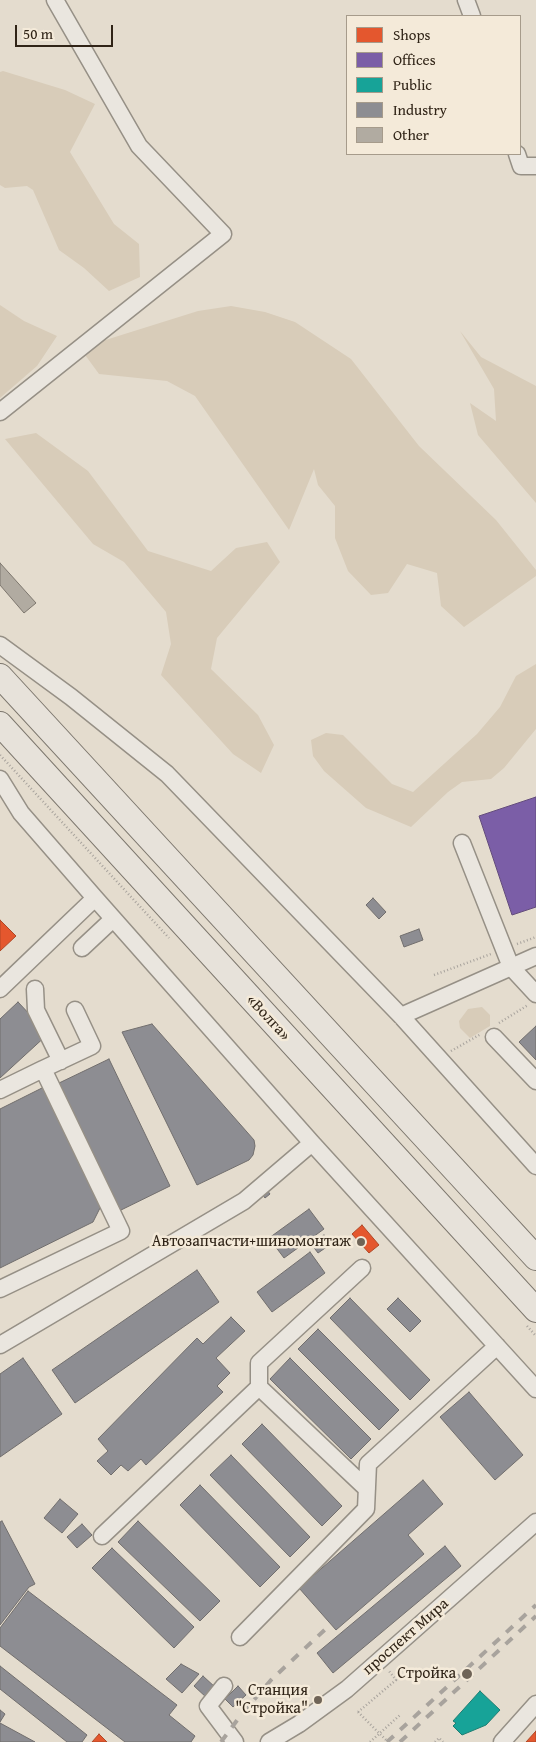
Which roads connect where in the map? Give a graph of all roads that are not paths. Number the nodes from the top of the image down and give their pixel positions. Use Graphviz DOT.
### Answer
graph roads {
  1 [pos="55,0"];
  2 [pos="466,0"];
  3 [pos="472,15"];
  4 [pos="517,155"];
  5 [pos="536,166"];
  6 [pos="0,412"];
  7 [pos="0,645"];
  8 [pos="0,676"];
  9 [pos="0,724"];
  10 [pos="0,779"];
  11 [pos="0,802"];
  12 [pos="21,813"];
  13 [pos="462,843"];
  14 [pos="95,898"];
  15 [pos="113,919"];
  16 [pos="82,948"];
  17 [pos="536,956"];
  18 [pos="511,967"];
  19 [pos="0,989"];
  20 [pos="35,989"];
  21 [pos="536,994"];
  22 [pos="74,1010"];
  23 [pos="401,1016"];
  24 [pos="494,1037"];
  25 [pos="61,1061"];
  26 [pos="43,1069"];
  27 [pos="536,1082"];
  28 [pos="0,1090"];
  29 [pos="312,1143"];
  30 [pos="536,1166"];
  31 [pos="536,1258"];
  32 [pos="362,1268"];
  33 [pos="0,1289"];
  34 [pos="536,1310"];
  35 [pos="0,1345"];
  36 [pos="497,1346"];
  37 [pos="259,1387"];
  38 [pos="536,1389"];
  39 [pos="367,1489"];
  40 [pos="536,1522"];
  41 [pos="102,1536"];
  42 [pos="240,1637"];
  43 [pos="224,1686"];
  44 [pos="536,1704"];
  45 [pos="235,1742"];
  46 [pos="269,1742"];
  47 [pos="502,1742"];
  1 -- 6 [label="street"];
  2 -- 3 [label="street"];
  4 -- 5 [label="street"];
  7 -- 23 [label="street"];
  8 -- 31 [label="highway"];
  9 -- 34 [label="highway, «Волга»"];
  10 -- 12 [label="street"];
  11 -- 12 [label="street"];
  12 -- 14 [label="street"];
  13 -- 18 [label="street"];
  14 -- 15 [label="street"];
  14 -- 19 [label="street"];
  15 -- 16 [label="street"];
  15 -- 29 [label="street"];
  17 -- 18 [label="street"];
  18 -- 21 [label="street"];
  18 -- 23 [label="street"];
  20 -- 25 [label="street"];
  22 -- 25 [label="street"];
  23 -- 30 [label="street"];
  24 -- 27 [label="street"];
  25 -- 26 [label="street"];
  26 -- 28 [label="street"];
  26 -- 33 [label="street"];
  29 -- 35 [label="street"];
  29 -- 36 [label="street"];
  32 -- 37 [label="street"];
  36 -- 38 [label="street"];
  36 -- 39 [label="street"];
  37 -- 39 [label="street"];
  37 -- 41 [label="street"];
  39 -- 42 [label="street"];
  40 -- 46 [label="street, проспект Мира"];
  43 -- 45 [label="street"];
  44 -- 47 [label="street"];
}
